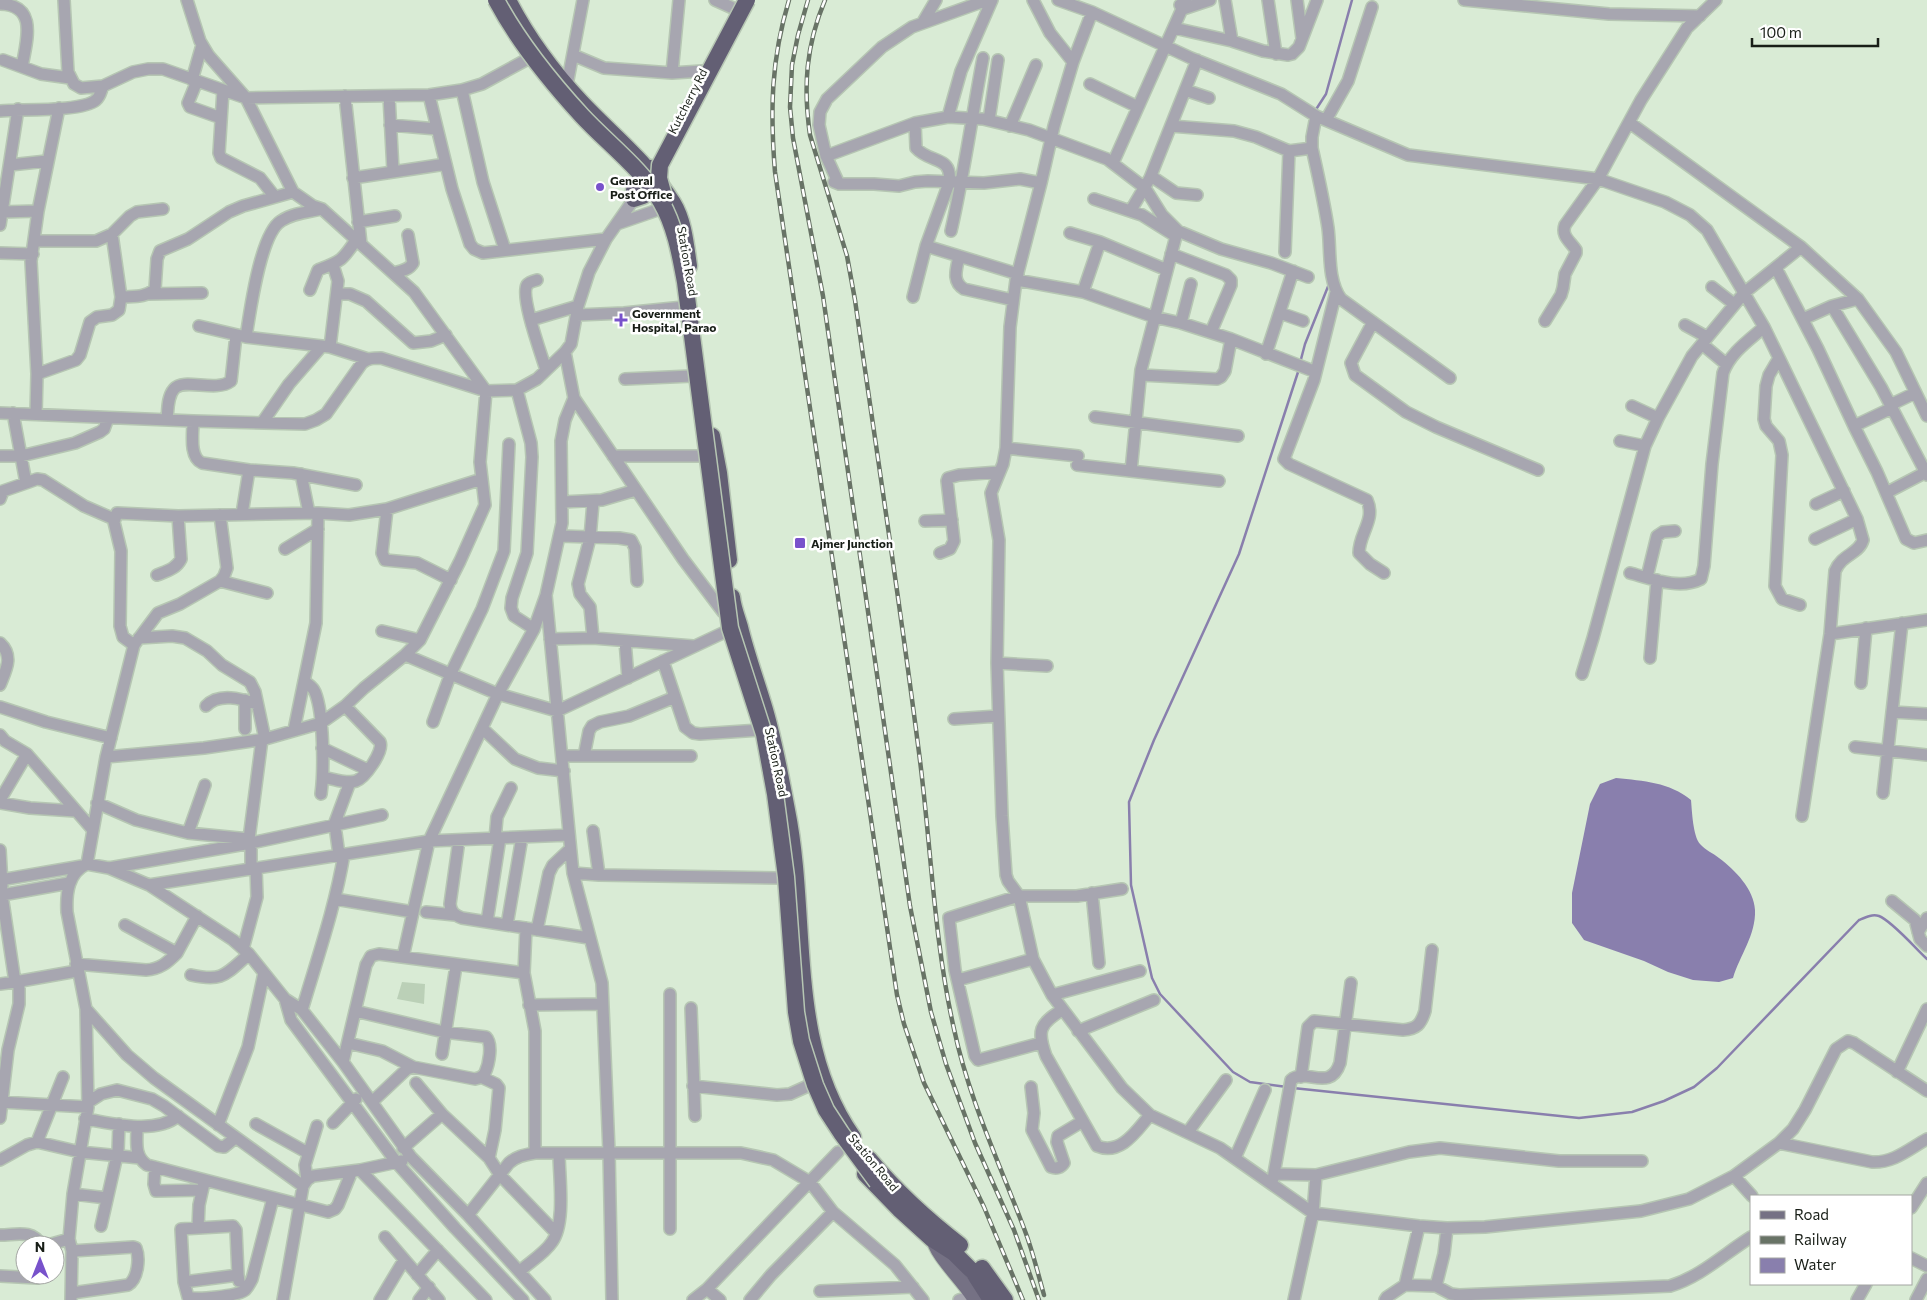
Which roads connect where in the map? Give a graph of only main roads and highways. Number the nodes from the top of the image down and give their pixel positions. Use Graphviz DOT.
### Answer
graph roads {
  1 [pos="492,0"];
  2 [pos="496,0"];
  3 [pos="503,0"];
  4 [pos="508,0"];
  5 [pos="752,0"];
  6 [pos="740,3"];
  7 [pos="534,55"];
  8 [pos="651,182"];
  9 [pos="634,199"];
  10 [pos="667,207"];
  11 [pos="879,1181"];
  12 [pos="891,1193"];
  13 [pos="936,1234"];
  14 [pos="969,1299"];
  15 [pos="990,1300"];
  16 [pos="1004,1300"];
  1 -- 7 [label="highway"];
  2 -- 11 [label="highway, bridge"];
  3 -- 8 [label="highway"];
  4 -- 7 [label="highway"];
  5 -- 8 [label="highway"];
  6 -- 8 [label="highway, bridge"];
  6 -- 8 [label="highway, Kutcherry Rd"];
  7 -- 8 [label="highway"];
  7 -- 8 [label="highway"];
  8 -- 9 [label="highway"];
  8 -- 10 [label="highway, Station Road"];
  8 -- 11 [label="highway, bridge"];
  10 -- 12 [label="highway, Station Road"];
  10 -- 12 [label="highway, Station Road"];
  11 -- 12 [label="highway"];
  12 -- 13 [label="highway, Station Road"];
  13 -- 14 [label="main road, Station Road"];
  13 -- 15 [label="highway"];
  13 -- 16 [label="highway, Station Road"];
}
